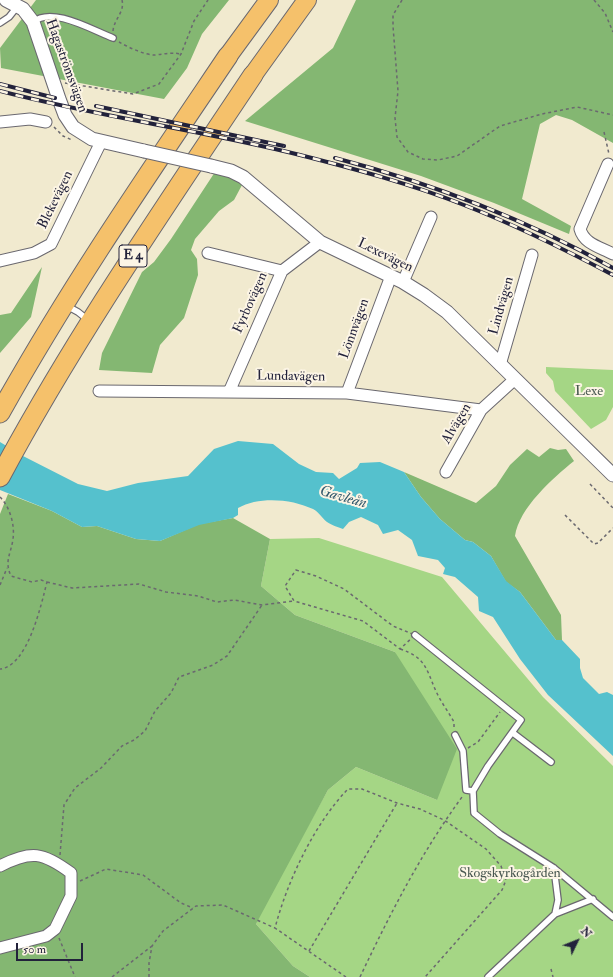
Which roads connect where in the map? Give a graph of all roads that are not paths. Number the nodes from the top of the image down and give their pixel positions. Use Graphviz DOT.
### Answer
graph roads {
  1 [pos="6,0"];
  2 [pos="269,0"];
  3 [pos="307,0"];
  4 [pos="18,5"];
  5 [pos="33,22"];
  6 [pos="0,23"];
  7 [pos="113,38"];
  8 [pos="228,56"];
  9 [pos="253,75"];
  10 [pos="0,122"];
  11 [pos="46,122"];
  12 [pos="100,141"];
  13 [pos="608,164"];
  14 [pos="431,217"];
  15 [pos="320,242"];
  16 [pos="208,253"];
  17 [pos="613,254"];
  18 [pos="532,255"];
  19 [pos="0,261"];
  20 [pos="282,271"];
  21 [pos="391,276"];
  22 [pos="403,282"];
  23 [pos="64,305"];
  24 [pos="90,322"];
  25 [pos="500,365"];
  26 [pos="515,378"];
  27 [pos="99,391"];
  28 [pos="229,392"];
  29 [pos="347,393"];
  30 [pos="481,410"];
  31 [pos="0,412"];
  32 [pos="446,472"];
  33 [pos="613,475"];
  34 [pos="0,477"];
  35 [pos="415,635"];
  36 [pos="513,733"];
  37 [pos="455,735"];
  38 [pos="551,762"];
  39 [pos="474,791"];
  40 [pos="0,866"];
  41 [pos="554,868"];
  42 [pos="593,899"];
  43 [pos="555,914"];
  44 [pos="613,917"];
  45 [pos="0,948"];
  46 [pos="488,977"];
  1 -- 4 [label="street, Hagaströmsvägen"];
  2 -- 8 [label="highway, E 4"];
  3 -- 9 [label="highway, E 4"];
  4 -- 5 [label="street, Hagaströmsvägen"];
  4 -- 6 [label="lane"];
  5 -- 7 [label="lane"];
  5 -- 12 [label="street, Hagaströmsvägen"];
  8 -- 23 [label="highway, E 4"];
  9 -- 24 [label="highway, E 4"];
  10 -- 11 [label="street"];
  12 -- 15 [label="street, Lexevägen, bridge"];
  12 -- 19 [label="street, Blekevägen"];
  13 -- 17 [label="street"];
  14 -- 22 [label="street"];
  15 -- 20 [label="street, Fyrbovägen"];
  15 -- 21 [label="street, Lexevägen"];
  16 -- 20 [label="street"];
  18 -- 25 [label="street, Lindvägen"];
  20 -- 28 [label="street, Fyrbovägen"];
  21 -- 22 [label="street, Lexevägen"];
  21 -- 29 [label="street, Lönnvägen"];
  22 -- 25 [label="street, Lexevägen"];
  23 -- 24 [label="lane"];
  23 -- 31 [label="highway, E 4"];
  24 -- 34 [label="highway, E 4"];
  25 -- 26 [label="street, Lexevägen"];
  26 -- 30 [label="street, Alvägen"];
  26 -- 33 [label="street, Lexevägen"];
  27 -- 28 [label="street, Lundavägen"];
  28 -- 29 [label="street, Lundavägen"];
  29 -- 30 [label="street, Lundavägen"];
  30 -- 32 [label="street, Alvägen"];
  35 -- 36 [label="lane"];
  36 -- 38 [label="lane"];
  36 -- 39 [label="lane"];
  37 -- 39 [label="lane"];
  39 -- 41 [label="lane"];
  40 -- 45 [label="street"];
  41 -- 42 [label="lane"];
  41 -- 43 [label="lane"];
  42 -- 43 [label="lane"];
  42 -- 44 [label="lane"];
  43 -- 46 [label="lane"];
}
